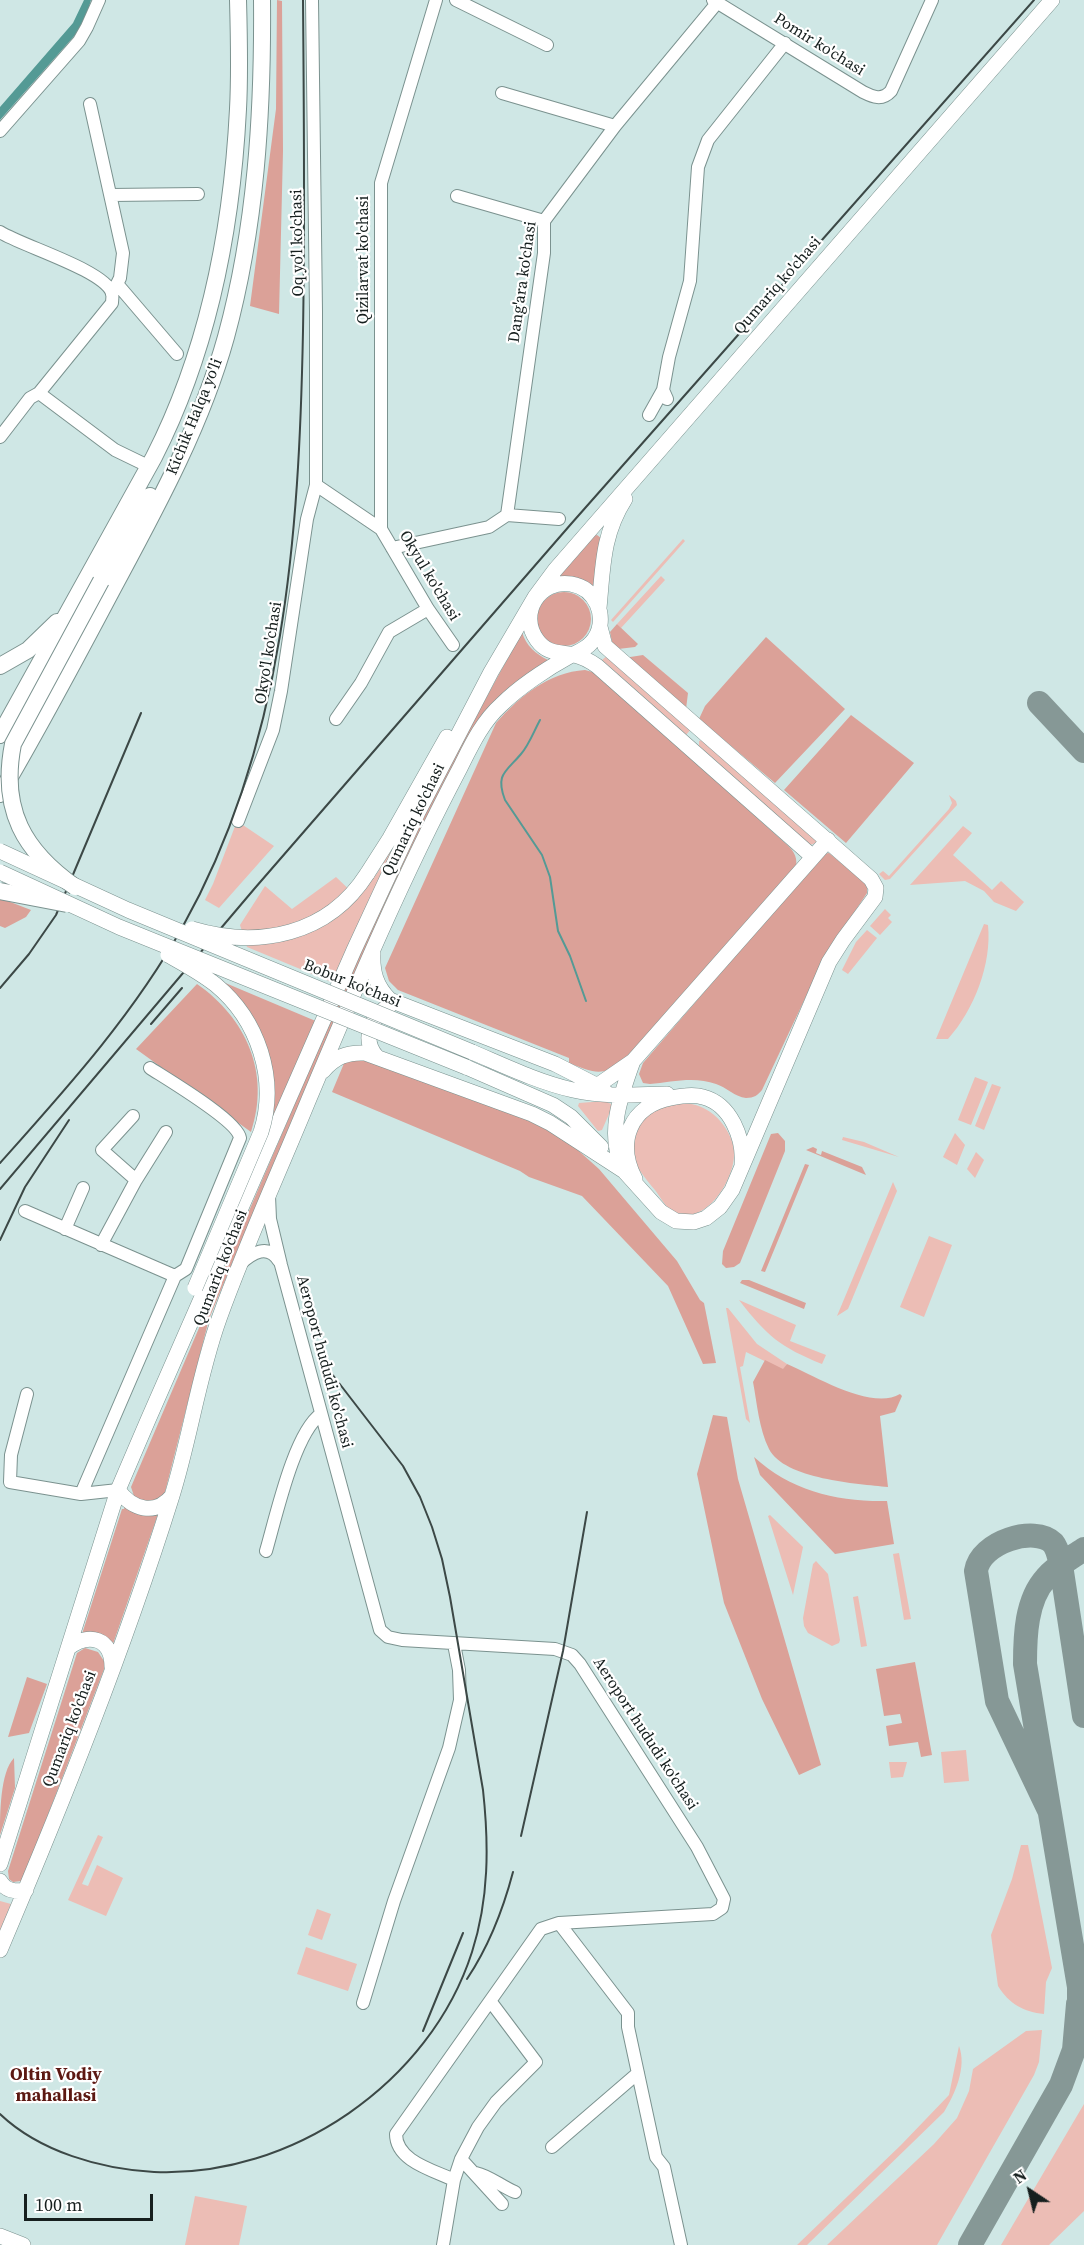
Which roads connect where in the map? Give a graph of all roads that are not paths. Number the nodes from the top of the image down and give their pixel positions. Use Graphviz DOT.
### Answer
graph roads {
  1 [pos="238,0"];
  2 [pos="262,0"];
  3 [pos="312,0"];
  4 [pos="436,0"];
  5 [pos="456,0"];
  6 [pos="932,0"];
  7 [pos="1052,0"];
  8 [pos="1062,0"];
  9 [pos="98,1"];
  10 [pos="715,1"];
  11 [pos="785,43"];
  12 [pos="547,45"];
  13 [pos="502,93"];
  14 [pos="90,104"];
  15 [pos="615,126"];
  16 [pos="0,131"];
  17 [pos="198,194"];
  18 [pos="111,195"];
  19 [pos="457,196"];
  20 [pos="544,221"];
  21 [pos="0,232"];
  22 [pos="113,289"];
  23 [pos="177,354"];
  24 [pos="39,393"];
  25 [pos="649,415"];
  26 [pos="0,437"];
  27 [pos="161,472"];
  28 [pos="316,485"];
  29 [pos="507,515"];
  30 [pos="559,519"];
  31 [pos="381,529"];
  32 [pos="392,548"];
  33 [pos="535,597"];
  34 [pos="72,606"];
  35 [pos="599,608"];
  36 [pos="428,609"];
  37 [pos="600,627"];
  38 [pos="453,645"];
  39 [pos="572,654"];
  40 [pos="0,666"];
  41 [pos="491,672"];
  42 [pos="336,719"];
  43 [pos="700,729"];
  44 [pos="0,735"];
  45 [pos="686,745"];
  46 [pos="0,794"];
  47 [pos="238,821"];
  48 [pos="828,840"];
  49 [pos="0,851"];
  50 [pos="813,857"];
  51 [pos="0,872"];
  52 [pos="75,887"];
  53 [pos="0,891"];
  54 [pos="67,904"];
  55 [pos="128,910"];
  56 [pos="119,927"];
  57 [pos="373,946"];
  58 [pos="398,1004"];
  59 [pos="377,1057"];
  60 [pos="633,1061"];
  61 [pos="150,1068"];
  62 [pos="318,1078"];
  63 [pos="604,1092"];
  64 [pos="703,1096"];
  65 [pos="133,1116"];
  66 [pos="166,1131"];
  67 [pos="624,1171"];
  68 [pos="136,1180"];
  69 [pos="737,1180"];
  70 [pos="639,1187"];
  71 [pos="83,1188"];
  72 [pos="269,1196"];
  73 [pos="25,1211"];
  74 [pos="65,1229"];
  75 [pos="101,1245"];
  76 [pos="281,1264"];
  77 [pos="239,1265"];
  78 [pos="175,1276"];
  79 [pos="27,1394"];
  80 [pos="321,1414"];
  81 [pos="148,1420"];
  82 [pos="118,1491"];
  83 [pos="86,1493"];
  84 [pos="172,1496"];
  85 [pos="266,1551"];
  86 [pos="454,1644"];
  87 [pos="69,1648"];
  88 [pos="112,1670"];
  89 [pos="0,1864"];
  90 [pos="0,1881"];
  91 [pos="26,1890"];
  92 [pos="559,1923"];
  93 [pos="0,1950"];
  94 [pos="491,2002"];
  95 [pos="363,2003"];
  96 [pos="638,2073"];
  97 [pos="552,2147"];
  98 [pos="461,2158"];
  99 [pos="475,2172"];
  100 [pos="454,2180"];
  101 [pos="515,2192"];
  102 [pos="502,2204"];
  103 [pos="0,2236"];
  104 [pos="23,2245"];
  105 [pos="443,2245"];
  106 [pos="681,2245"];
  1 -- 27 [label="highway, Kichik Halqa yo'li"];
  2 -- 27 [label="highway, Kichik Halqa yo'li"];
  3 -- 28 [label="street, Oq yo'l ko'chasi"];
  4 -- 31 [label="street, Qizilarvat ko'chasi"];
  5 -- 12 [label="street"];
  6 -- 11 [label="street, Pomir ko'chasi"];
  7 -- 33 [label="main road, Qumariq ko'chasi"];
  8 -- 35 [label="main road, Qumariq ko'chasi"];
  9 -- 16 [label="street"];
  10 -- 11 [label="street, Pomir ko'chasi"];
  10 -- 15 [label="street, Dang'ara ko'chasi"];
  11 -- 25 [label="street"];
  13 -- 15 [label="street"];
  14 -- 18 [label="street"];
  15 -- 20 [label="street, Dang'ara ko'chasi"];
  17 -- 18 [label="street"];
  18 -- 22 [label="street"];
  19 -- 20 [label="street"];
  20 -- 29 [label="street, Dang'ara ko'chasi"];
  21 -- 22 [label="street"];
  22 -- 23 [label="street"];
  22 -- 24 [label="street"];
  24 -- 26 [label="street"];
  24 -- 27 [label="street"];
  27 -- 34 [label="highway, Kichik Halqa yo'li"];
  27 -- 46 [label="highway, Kichik Halqa yo'li"];
  27 -- 52 [label="highway, bridge"];
  28 -- 31 [label="street, Okyul ko'chasi"];
  28 -- 47 [label="street, Okyo'l ko'chasi"];
  29 -- 30 [label="street"];
  29 -- 32 [label="street"];
  31 -- 32 [label="street, Okyul ko'chasi"];
  32 -- 36 [label="street, Okyul ko'chasi"];
  33 -- 35 [label="main road"];
  33 -- 39 [label="main road"];
  33 -- 41 [label="main road, Qumariq ko'chasi"];
  34 -- 40 [label="highway"];
  34 -- 44 [label="highway, Kichik Halqa yo'li"];
  35 -- 37 [label="main road, Qumariq ko'chasi"];
  36 -- 38 [label="street, Okyul ko'chasi"];
  36 -- 42 [label="street"];
  37 -- 39 [label="main road, Qumariq ko'chasi"];
  37 -- 43 [label="main road"];
  39 -- 45 [label="main road"];
  39 -- 57 [label="main road, Qumariq ko'chasi"];
  41 -- 55 [label="main road, bridge"];
  41 -- 81 [label="main road, Qumariq ko'chasi"];
  43 -- 45 [label="main road"];
  43 -- 48 [label="main road"];
  45 -- 50 [label="main road"];
  48 -- 50 [label="main road"];
  48 -- 69 [label="main road"];
  49 -- 52 [label="main road, Bobur ko'chasi, bridge"];
  50 -- 60 [label="main road"];
  51 -- 54 [label="main road, bridge"];
  52 -- 55 [label="main road, Bobur ko'chasi, bridge"];
  53 -- 54 [label="highway, bridge"];
  54 -- 56 [label="main road, bridge"];
  55 -- 63 [label="main road, Bobur ko'chasi, bridge"];
  56 -- 67 [label="main road, bridge"];
  56 -- 81 [label="main road, bridge"];
  57 -- 58 [label="main road"];
  57 -- 62 [label="main road, Qumariq ko'chasi"];
  58 -- 59 [label="main road"];
  58 -- 63 [label="main road"];
  59 -- 62 [label="main road"];
  59 -- 67 [label="main road"];
  60 -- 63 [label="main road"];
  60 -- 63 [label="main road"];
  61 -- 78 [label="street"];
  62 -- 72 [label="main road, Qumariq ko'chasi"];
  63 -- 64 [label="main road, Bobur ko'chasi"];
  63 -- 67 [label="main road"];
  64 -- 69 [label="main road"];
  64 -- 70 [label="main road"];
  65 -- 68 [label="street"];
  66 -- 68 [label="street"];
  67 -- 70 [label="main road"];
  68 -- 75 [label="street"];
  69 -- 70 [label="main road"];
  71 -- 74 [label="street"];
  72 -- 76 [label="street, Aeroport hududi ko'chasi"];
  72 -- 77 [label="main road, Qumariq ko'chasi"];
  73 -- 74 [label="street"];
  74 -- 75 [label="street"];
  75 -- 78 [label="street"];
  76 -- 77 [label="street, Aeroport hududi ko'chasi"];
  76 -- 80 [label="street, Aeroport hududi ko'chasi"];
  77 -- 84 [label="main road, Qumariq ko'chasi"];
  78 -- 83 [label="street"];
  79 -- 83 [label="street"];
  80 -- 85 [label="street"];
  80 -- 86 [label="street, Aeroport hududi ko'chasi"];
  81 -- 82 [label="main road, Qumariq ko'chasi"];
  82 -- 83 [label="street"];
  82 -- 84 [label="main road"];
  82 -- 87 [label="main road, Qumariq ko'chasi"];
  84 -- 88 [label="main road, Qumariq ko'chasi"];
  86 -- 92 [label="street, Aeroport hududi ko'chasi"];
  86 -- 95 [label="street"];
  87 -- 88 [label="main road"];
  87 -- 89 [label="main road, Qumariq ko'chasi"];
  88 -- 91 [label="main road, Qumariq ko'chasi"];
  90 -- 91 [label="main road"];
  91 -- 93 [label="main road, Qumariq ko'chasi"];
  92 -- 94 [label="street, Aeroport hududi ko'chasi"];
  92 -- 96 [label="street"];
  94 -- 98 [label="street"];
  94 -- 100 [label="street, Aeroport hududi ko'chasi"];
  96 -- 97 [label="street"];
  96 -- 106 [label="street"];
  98 -- 99 [label="street"];
  98 -- 100 [label="street"];
  99 -- 101 [label="street"];
  99 -- 102 [label="street"];
  100 -- 105 [label="street"];
  103 -- 104 [label="main road"];
}
